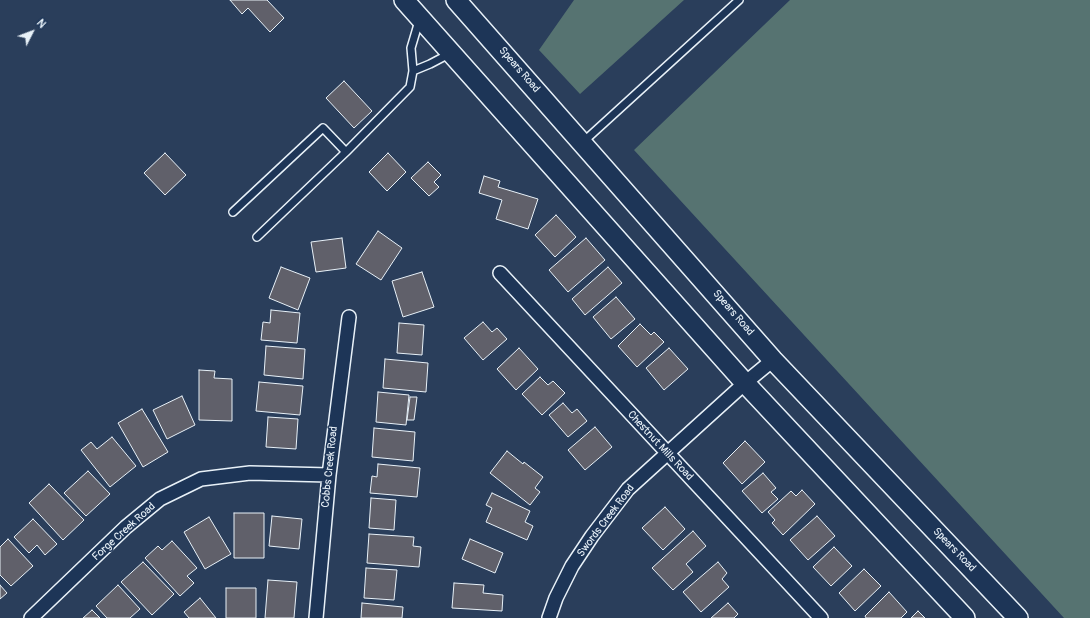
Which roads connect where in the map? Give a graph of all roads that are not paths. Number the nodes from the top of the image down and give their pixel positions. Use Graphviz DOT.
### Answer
graph roads {
  1 [pos="404,0"];
  2 [pos="456,0"];
  3 [pos="739,0"];
  4 [pos="420,18"];
  5 [pos="451,52"];
  6 [pos="413,71"];
  7 [pos="582,143"];
  8 [pos="346,152"];
  9 [pos="233,212"];
  10 [pos="257,237"];
  11 [pos="500,273"];
  12 [pos="349,317"];
  13 [pos="773,360"];
  14 [pos="745,383"];
  15 [pos="667,453"];
  16 [pos="329,475"];
  17 [pos="31,618"];
  18 [pos="316,618"];
  19 [pos="549,618"];
  20 [pos="821,618"];
  21 [pos="965,618"];
  22 [pos="1018,618"];
  1 -- 4 [label="main road"];
  2 -- 7 [label="main road, Spears Road"];
  3 -- 7 [label="lane"];
  4 -- 5 [label="main road"];
  4 -- 6 [label="lane"];
  5 -- 6 [label="lane"];
  5 -- 14 [label="main road"];
  6 -- 8 [label="lane"];
  7 -- 13 [label="main road, Spears Road"];
  8 -- 9 [label="lane"];
  8 -- 10 [label="lane"];
  11 -- 15 [label="street, Chestnut Mills Road"];
  12 -- 16 [label="street, Cobbs Creek Road"];
  13 -- 14 [label="street, Swords Creek Road"];
  13 -- 22 [label="main road, Spears Road"];
  14 -- 15 [label="street, Swords Creek Road"];
  14 -- 21 [label="main road"];
  15 -- 19 [label="street, Swords Creek Road"];
  15 -- 20 [label="street, Chestnut Mills Road"];
  16 -- 17 [label="street, Forge Creek Road"];
  16 -- 18 [label="street, Cobbs Creek Road"];
}
